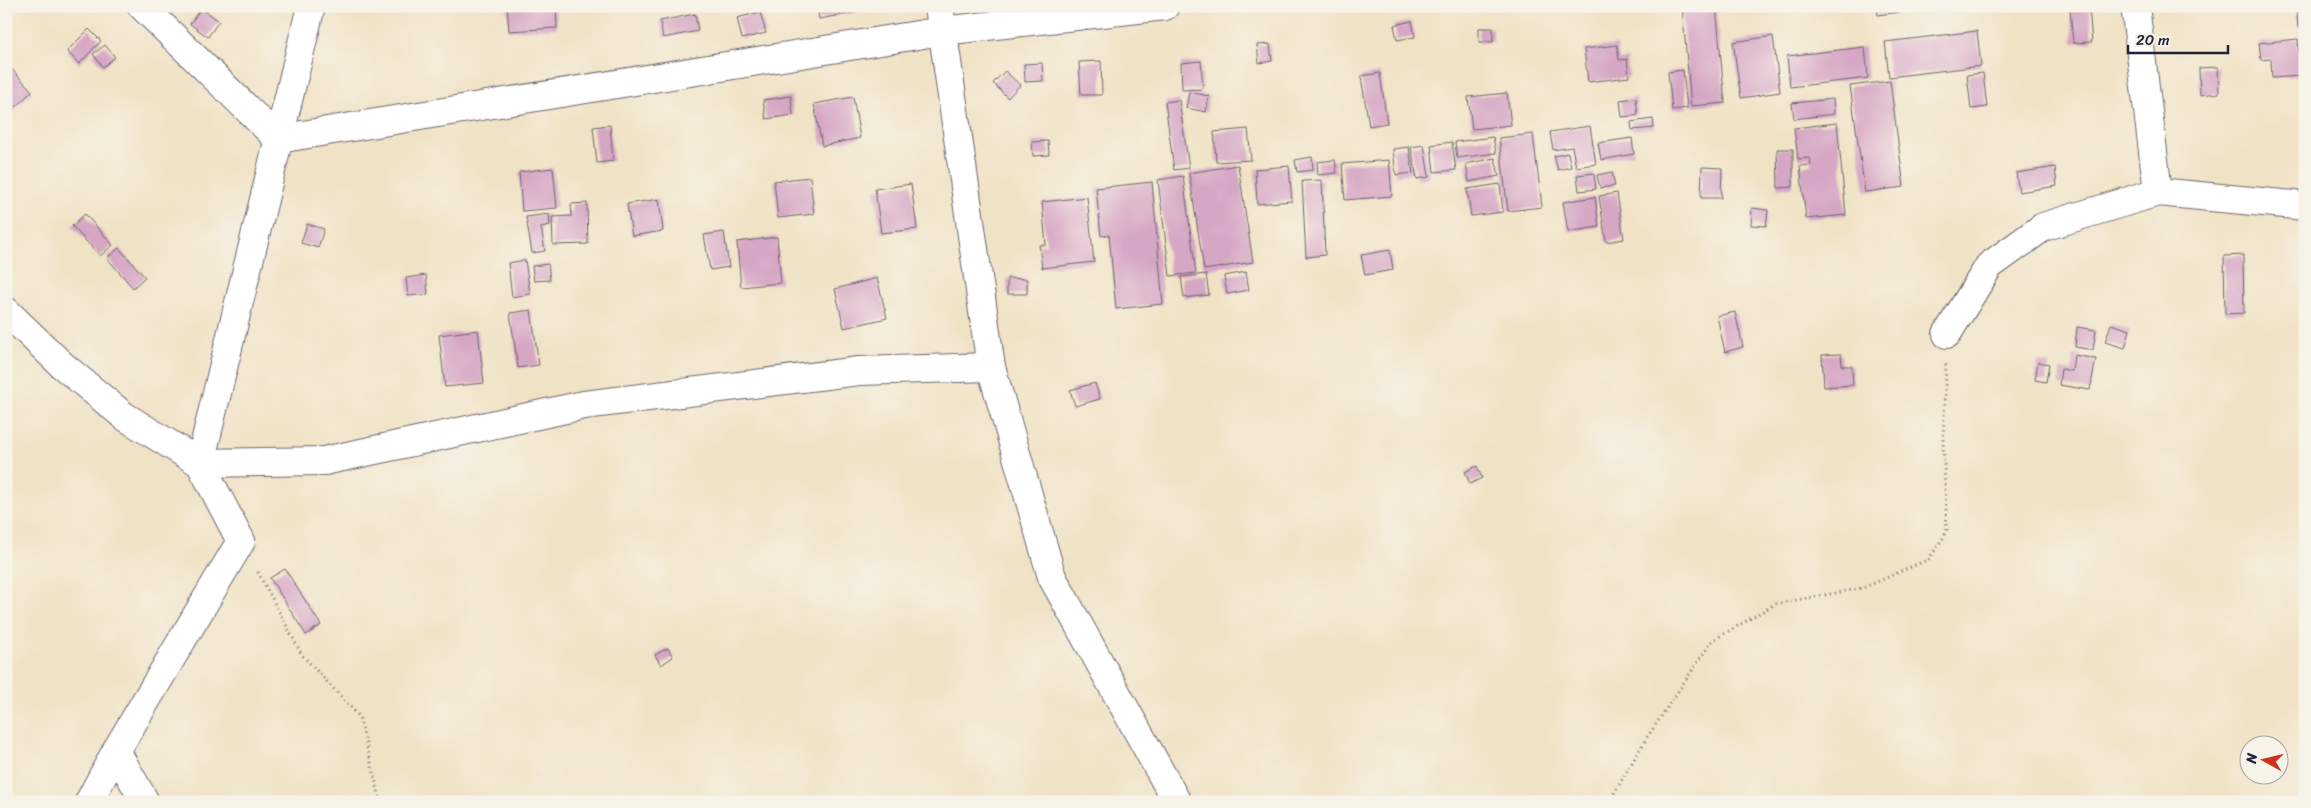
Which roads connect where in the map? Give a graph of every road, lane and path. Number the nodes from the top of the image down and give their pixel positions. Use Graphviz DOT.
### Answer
graph roads {
  1 [pos="142,6"];
  2 [pos="311,6"];
  3 [pos="1164,6"];
  4 [pos="2135,6"];
  5 [pos="940,19"];
  6 [pos="278,140"];
  7 [pos="2158,192"];
  8 [pos="2305,206"];
  9 [pos="6,311"];
  10 [pos="1947,334"];
  11 [pos="991,367"];
  12 [pos="200,463"];
  13 [pos="241,541"];
  14 [pos="116,751"];
  15 [pos="89,802"];
  16 [pos="145,802"];
  17 [pos="380,802"];
  18 [pos="1177,802"];
  19 [pos="1609,802"];
  1 -- 6 [label="street"];
  2 -- 6 [label="street"];
  3 -- 5 [label="street"];
  4 -- 7 [label="street"];
  5 -- 6 [label="street"];
  5 -- 11 [label="street"];
  6 -- 12 [label="street"];
  7 -- 8 [label="street"];
  7 -- 10 [label="street"];
  9 -- 12 [label="street"];
  10 -- 19 [label="path"];
  11 -- 12 [label="street"];
  11 -- 18 [label="street"];
  12 -- 13 [label="street"];
  13 -- 14 [label="street"];
  13 -- 17 [label="path"];
  14 -- 15 [label="street"];
  14 -- 16 [label="street"];
}
